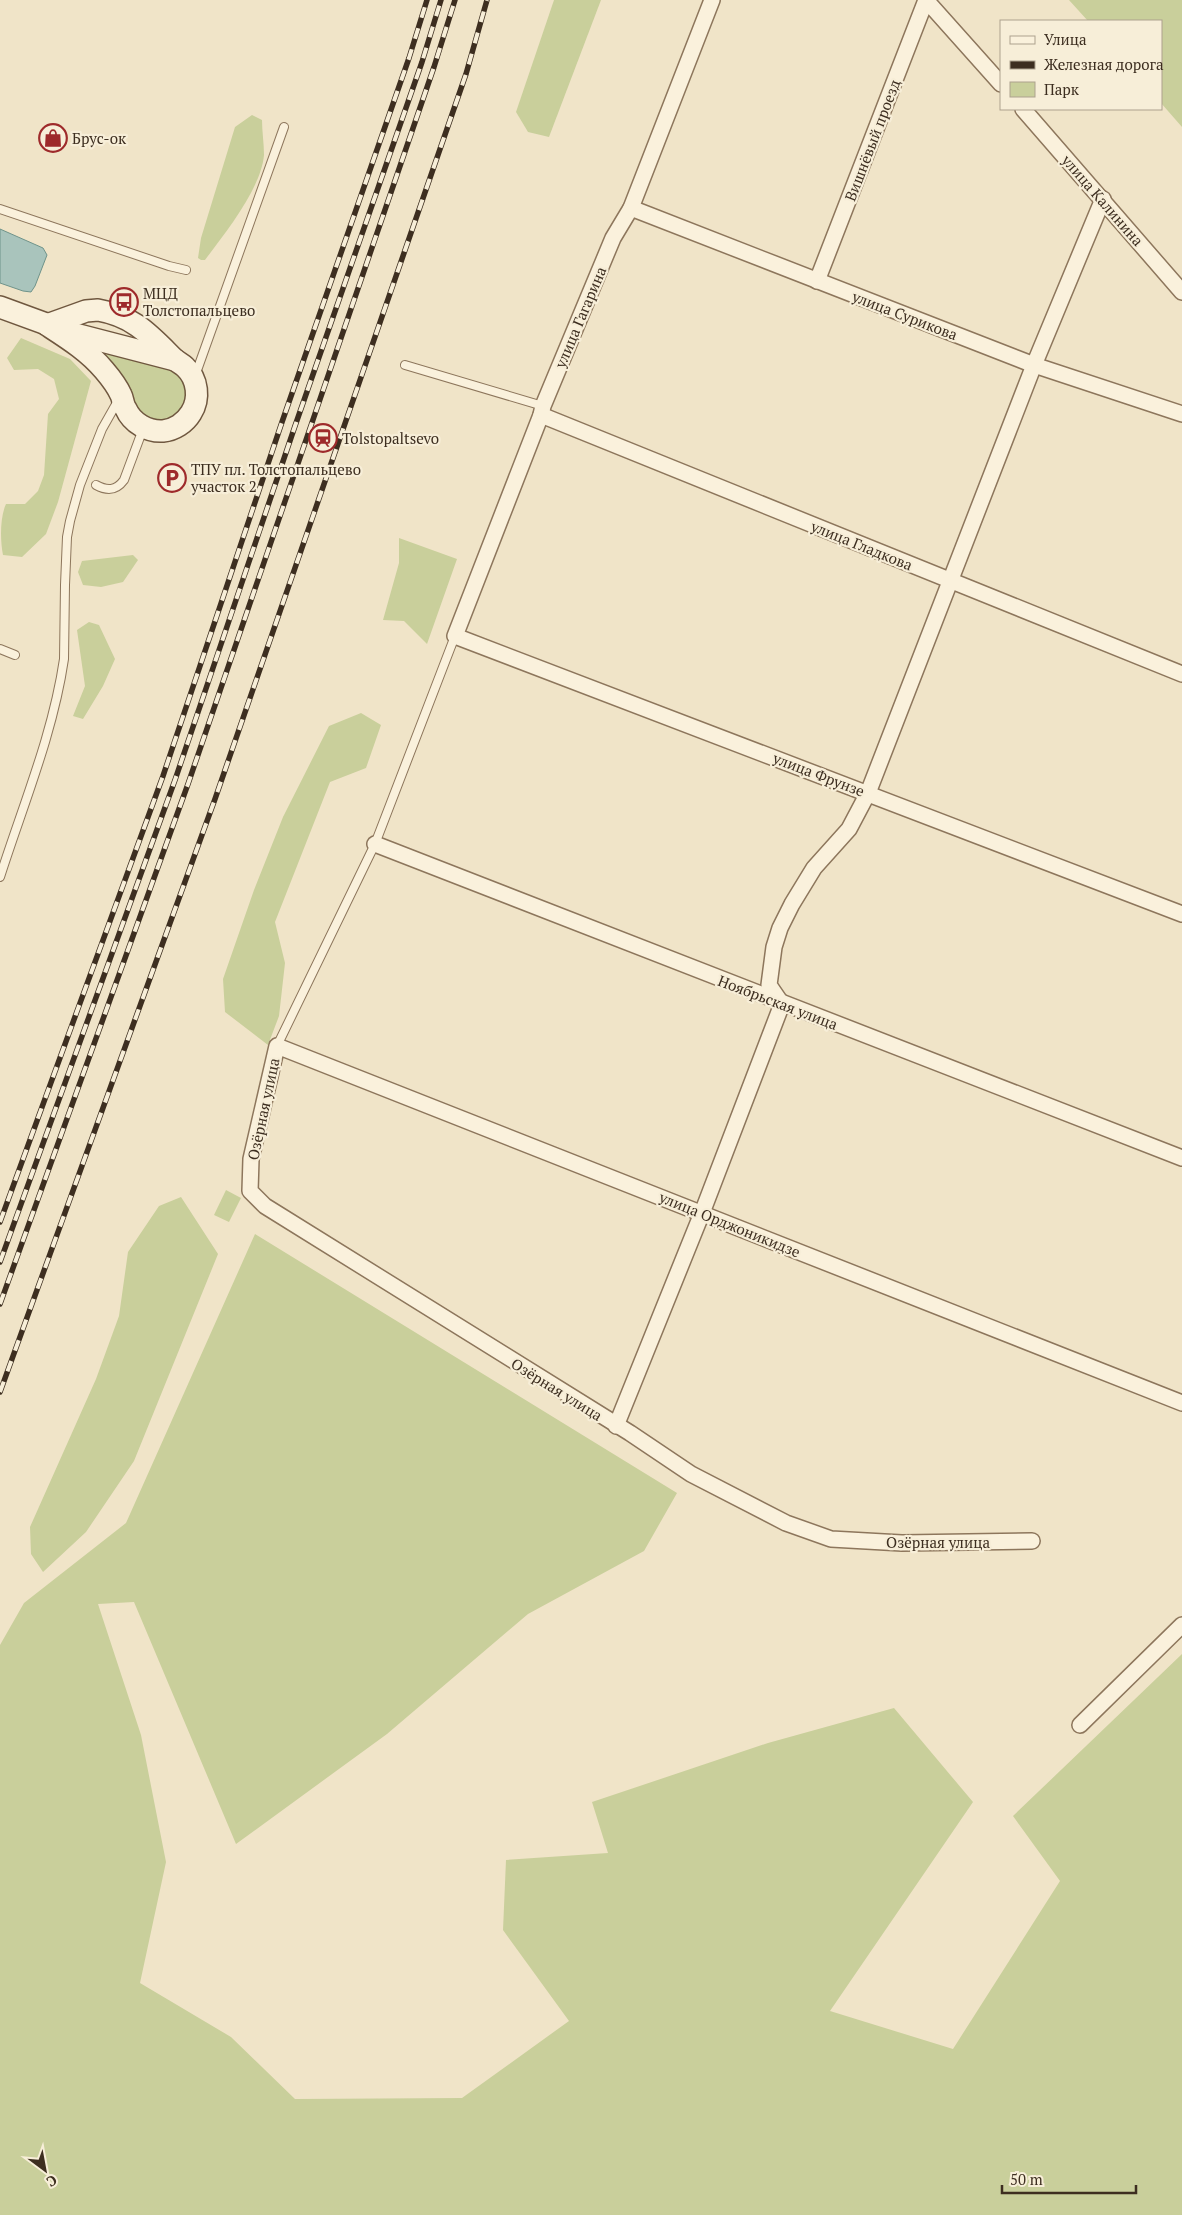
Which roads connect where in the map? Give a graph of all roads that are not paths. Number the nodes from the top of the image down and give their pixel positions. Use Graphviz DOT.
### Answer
graph roads {
  1 [pos="712,0"];
  2 [pos="926,0"];
  3 [pos="1000,83"];
  4 [pos="1024,110"];
  5 [pos="284,126"];
  6 [pos="1103,199"];
  7 [pos="630,208"];
  8 [pos="0,209"];
  9 [pos="186,270"];
  10 [pos="817,281"];
  11 [pos="1182,292"];
  12 [pos="0,307"];
  13 [pos="46,325"];
  14 [pos="175,360"];
  15 [pos="405,365"];
  16 [pos="1034,365"];
  17 [pos="194,381"];
  18 [pos="122,396"];
  19 [pos="542,410"];
  20 [pos="1182,414"];
  21 [pos="144,428"];
  22 [pos="96,485"];
  23 [pos="949,580"];
  24 [pos="455,636"];
  25 [pos="0,650"];
  26 [pos="15,655"];
  27 [pos="1182,674"];
  28 [pos="868,793"];
  29 [pos="375,844"];
  30 [pos="0,877"];
  31 [pos="1182,914"];
  32 [pos="782,1004"];
  33 [pos="277,1046"];
  34 [pos="1182,1158"];
  35 [pos="702,1213"];
  36 [pos="1182,1403"];
  37 [pos="616,1426"];
  38 [pos="1032,1541"];
  39 [pos="1182,1625"];
  40 [pos="1080,1725"];
  1 -- 7 [label="street, улица Гагарина"];
  2 -- 3 [label="street"];
  2 -- 10 [label="street, Вишнёвый проезд"];
  4 -- 6 [label="street, улица Калинина"];
  5 -- 17 [label="lane"];
  6 -- 11 [label="street, улица Калинина"];
  6 -- 16 [label="street"];
  7 -- 10 [label="street, улица Сурикова"];
  7 -- 19 [label="street, улица Гагарина"];
  8 -- 9 [label="lane"];
  10 -- 16 [label="street, улица Сурикова"];
  12 -- 13 [label="street"];
  13 -- 14 [label="street"];
  13 -- 14 [label="street"];
  13 -- 18 [label="street"];
  14 -- 17 [label="street"];
  15 -- 19 [label="lane"];
  16 -- 20 [label="street, улица Сурикова"];
  16 -- 23 [label="street"];
  17 -- 21 [label="street"];
  18 -- 21 [label="street"];
  18 -- 30 [label="lane"];
  19 -- 23 [label="street, улица Гладкова"];
  19 -- 24 [label="street, улица Гагарина"];
  21 -- 22 [label="lane"];
  23 -- 27 [label="street, улица Гладкова"];
  23 -- 28 [label="street"];
  24 -- 28 [label="street, улица Фрунзе"];
  24 -- 29 [label="lane"];
  25 -- 26 [label="lane"];
  28 -- 31 [label="street, улица Фрунзе"];
  28 -- 32 [label="street"];
  29 -- 32 [label="street, Ноябрьская улица"];
  29 -- 33 [label="lane"];
  32 -- 34 [label="street, Ноябрьская улица"];
  32 -- 35 [label="street"];
  33 -- 35 [label="street, улица Орджоникидзе"];
  33 -- 37 [label="street, Озёрная улица"];
  35 -- 36 [label="street, улица Орджоникидзе"];
  35 -- 37 [label="street"];
  37 -- 38 [label="street, Озёрная улица"];
  39 -- 40 [label="street"];
}
